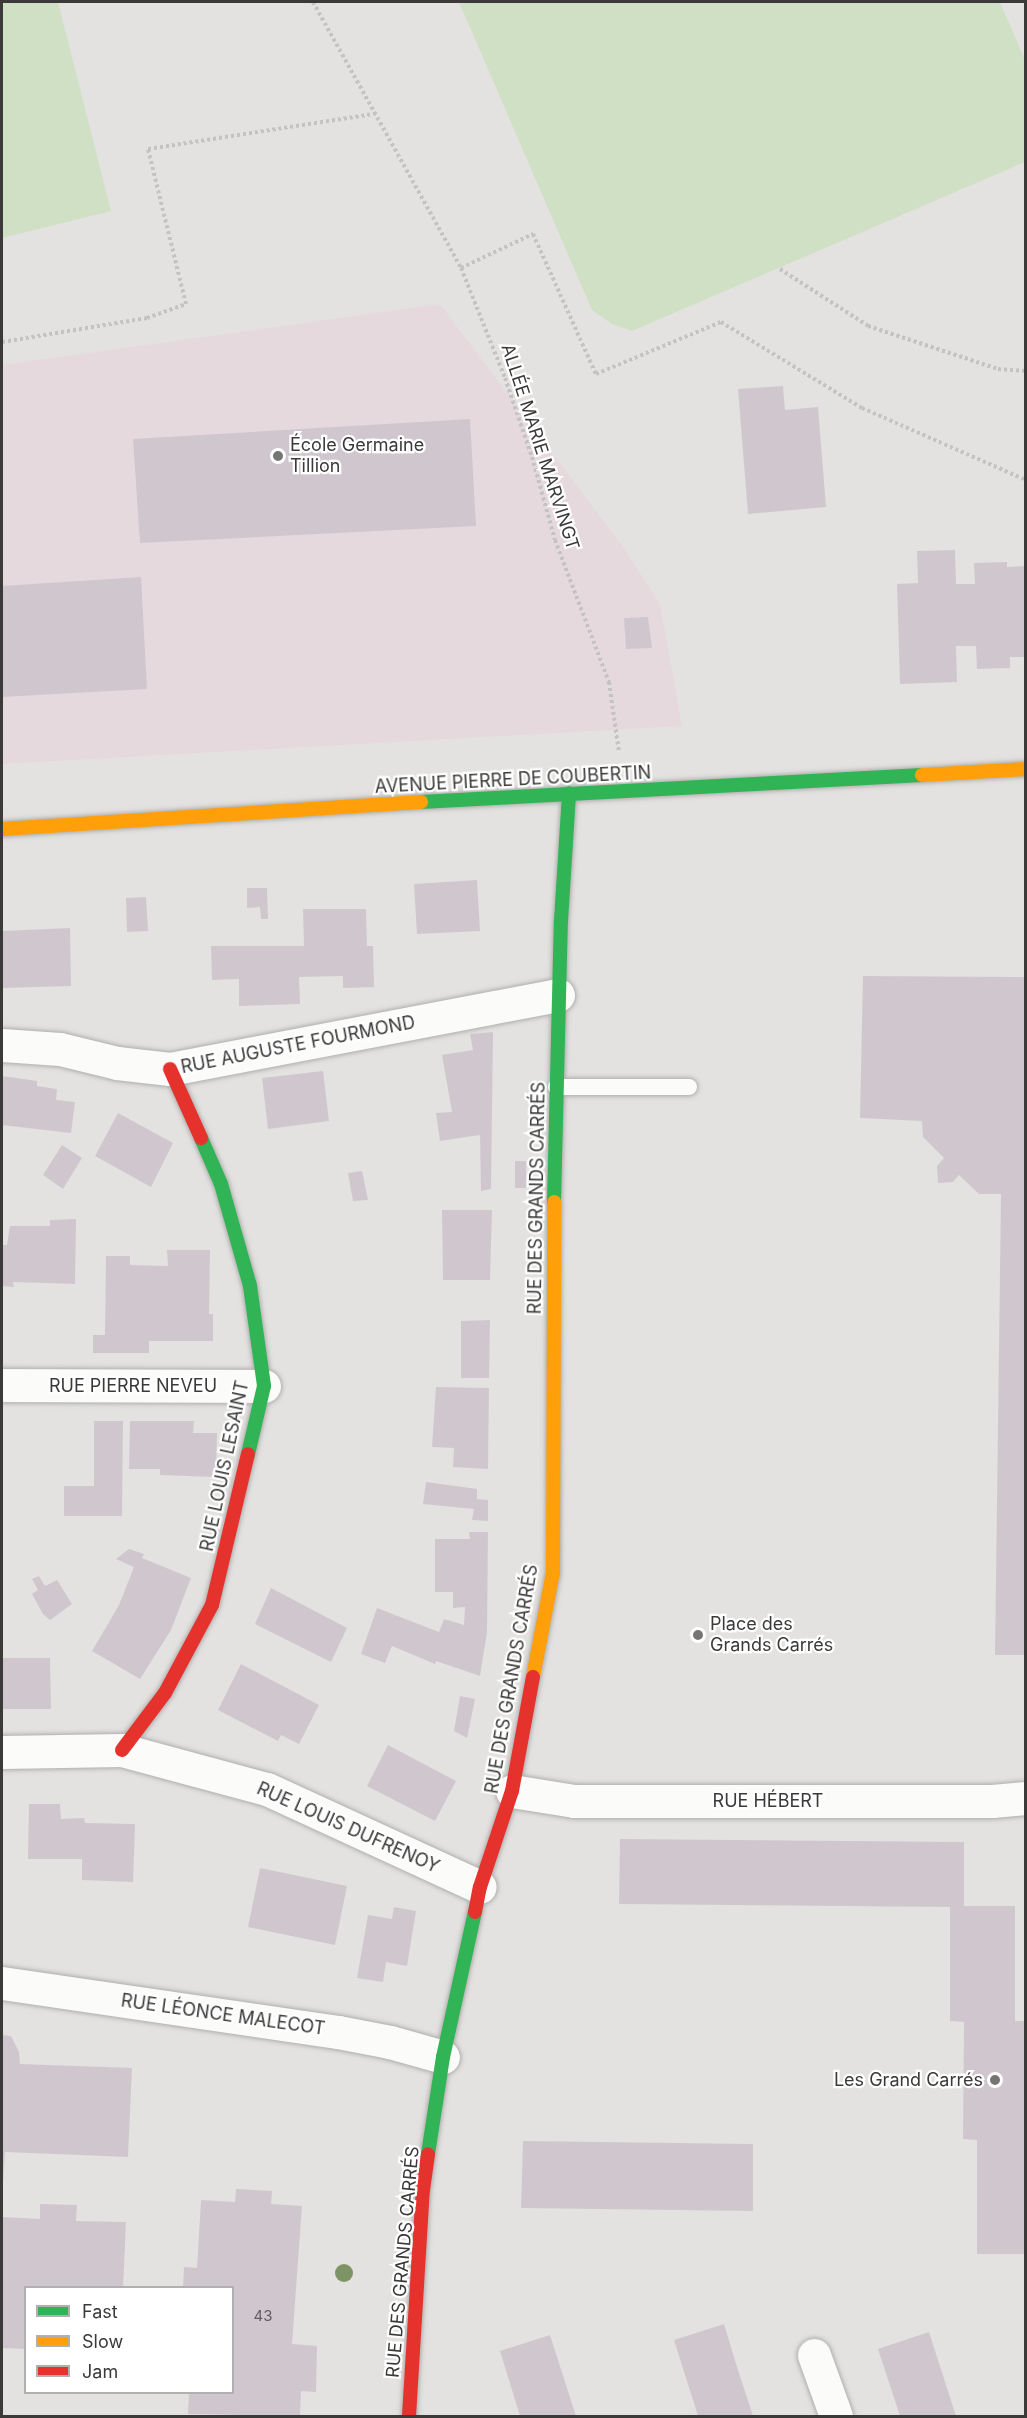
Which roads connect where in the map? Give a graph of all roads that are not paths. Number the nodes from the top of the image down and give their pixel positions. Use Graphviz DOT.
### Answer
graph roads {
  1 [pos="1026,769"];
  2 [pos="569,793"];
  3 [pos="2,829"];
  4 [pos="558,995"];
  5 [pos="2,1045"];
  6 [pos="170,1069"];
  7 [pos="556,1086"];
  8 [pos="689,1087"];
  9 [pos="2,1385"];
  10 [pos="264,1386"];
  11 [pos="122,1750"];
  12 [pos="2,1752"];
  13 [pos="512,1791"];
  14 [pos="1026,1798"];
  15 [pos="480,1887"];
  16 [pos="2,1983"];
  17 [pos="443,2057"];
  18 [pos="814,2355"];
  19 [pos="409,2416"];
  20 [pos="836,2416"];
  1 -- 2 [label="street, AVENUE PIERRE DE COUBERTIN"];
  2 -- 3 [label="street, AVENUE PIERRE DE COUBERTIN"];
  2 -- 4 [label="street, RUE DES GRANDS CARRÉS"];
  4 -- 6 [label="street, RUE AUGUSTE FOURMOND"];
  4 -- 7 [label="street, RUE DES GRANDS CARRÉS"];
  5 -- 6 [label="street, RUE AUGUSTE FOURMOND"];
  6 -- 10 [label="street, RUE LOUIS LESAINT"];
  7 -- 8 [label="lane"];
  7 -- 13 [label="street, RUE DES GRANDS CARRÉS"];
  9 -- 10 [label="street, RUE PIERRE NEVEU"];
  10 -- 11 [label="street, RUE LOUIS LESAINT"];
  11 -- 12 [label="street, RUE LOUIS DUFRENOY"];
  11 -- 15 [label="street, RUE LOUIS DUFRENOY"];
  13 -- 14 [label="street, RUE HÉBERT"];
  13 -- 15 [label="street, RUE DES GRANDS CARRÉS"];
  15 -- 17 [label="street, RUE DES GRANDS CARRÉS"];
  16 -- 17 [label="street, RUE LÉONCE MALECOT"];
  17 -- 19 [label="street, RUE DES GRANDS CARRÉS"];
  18 -- 20 [label="street"];
}
